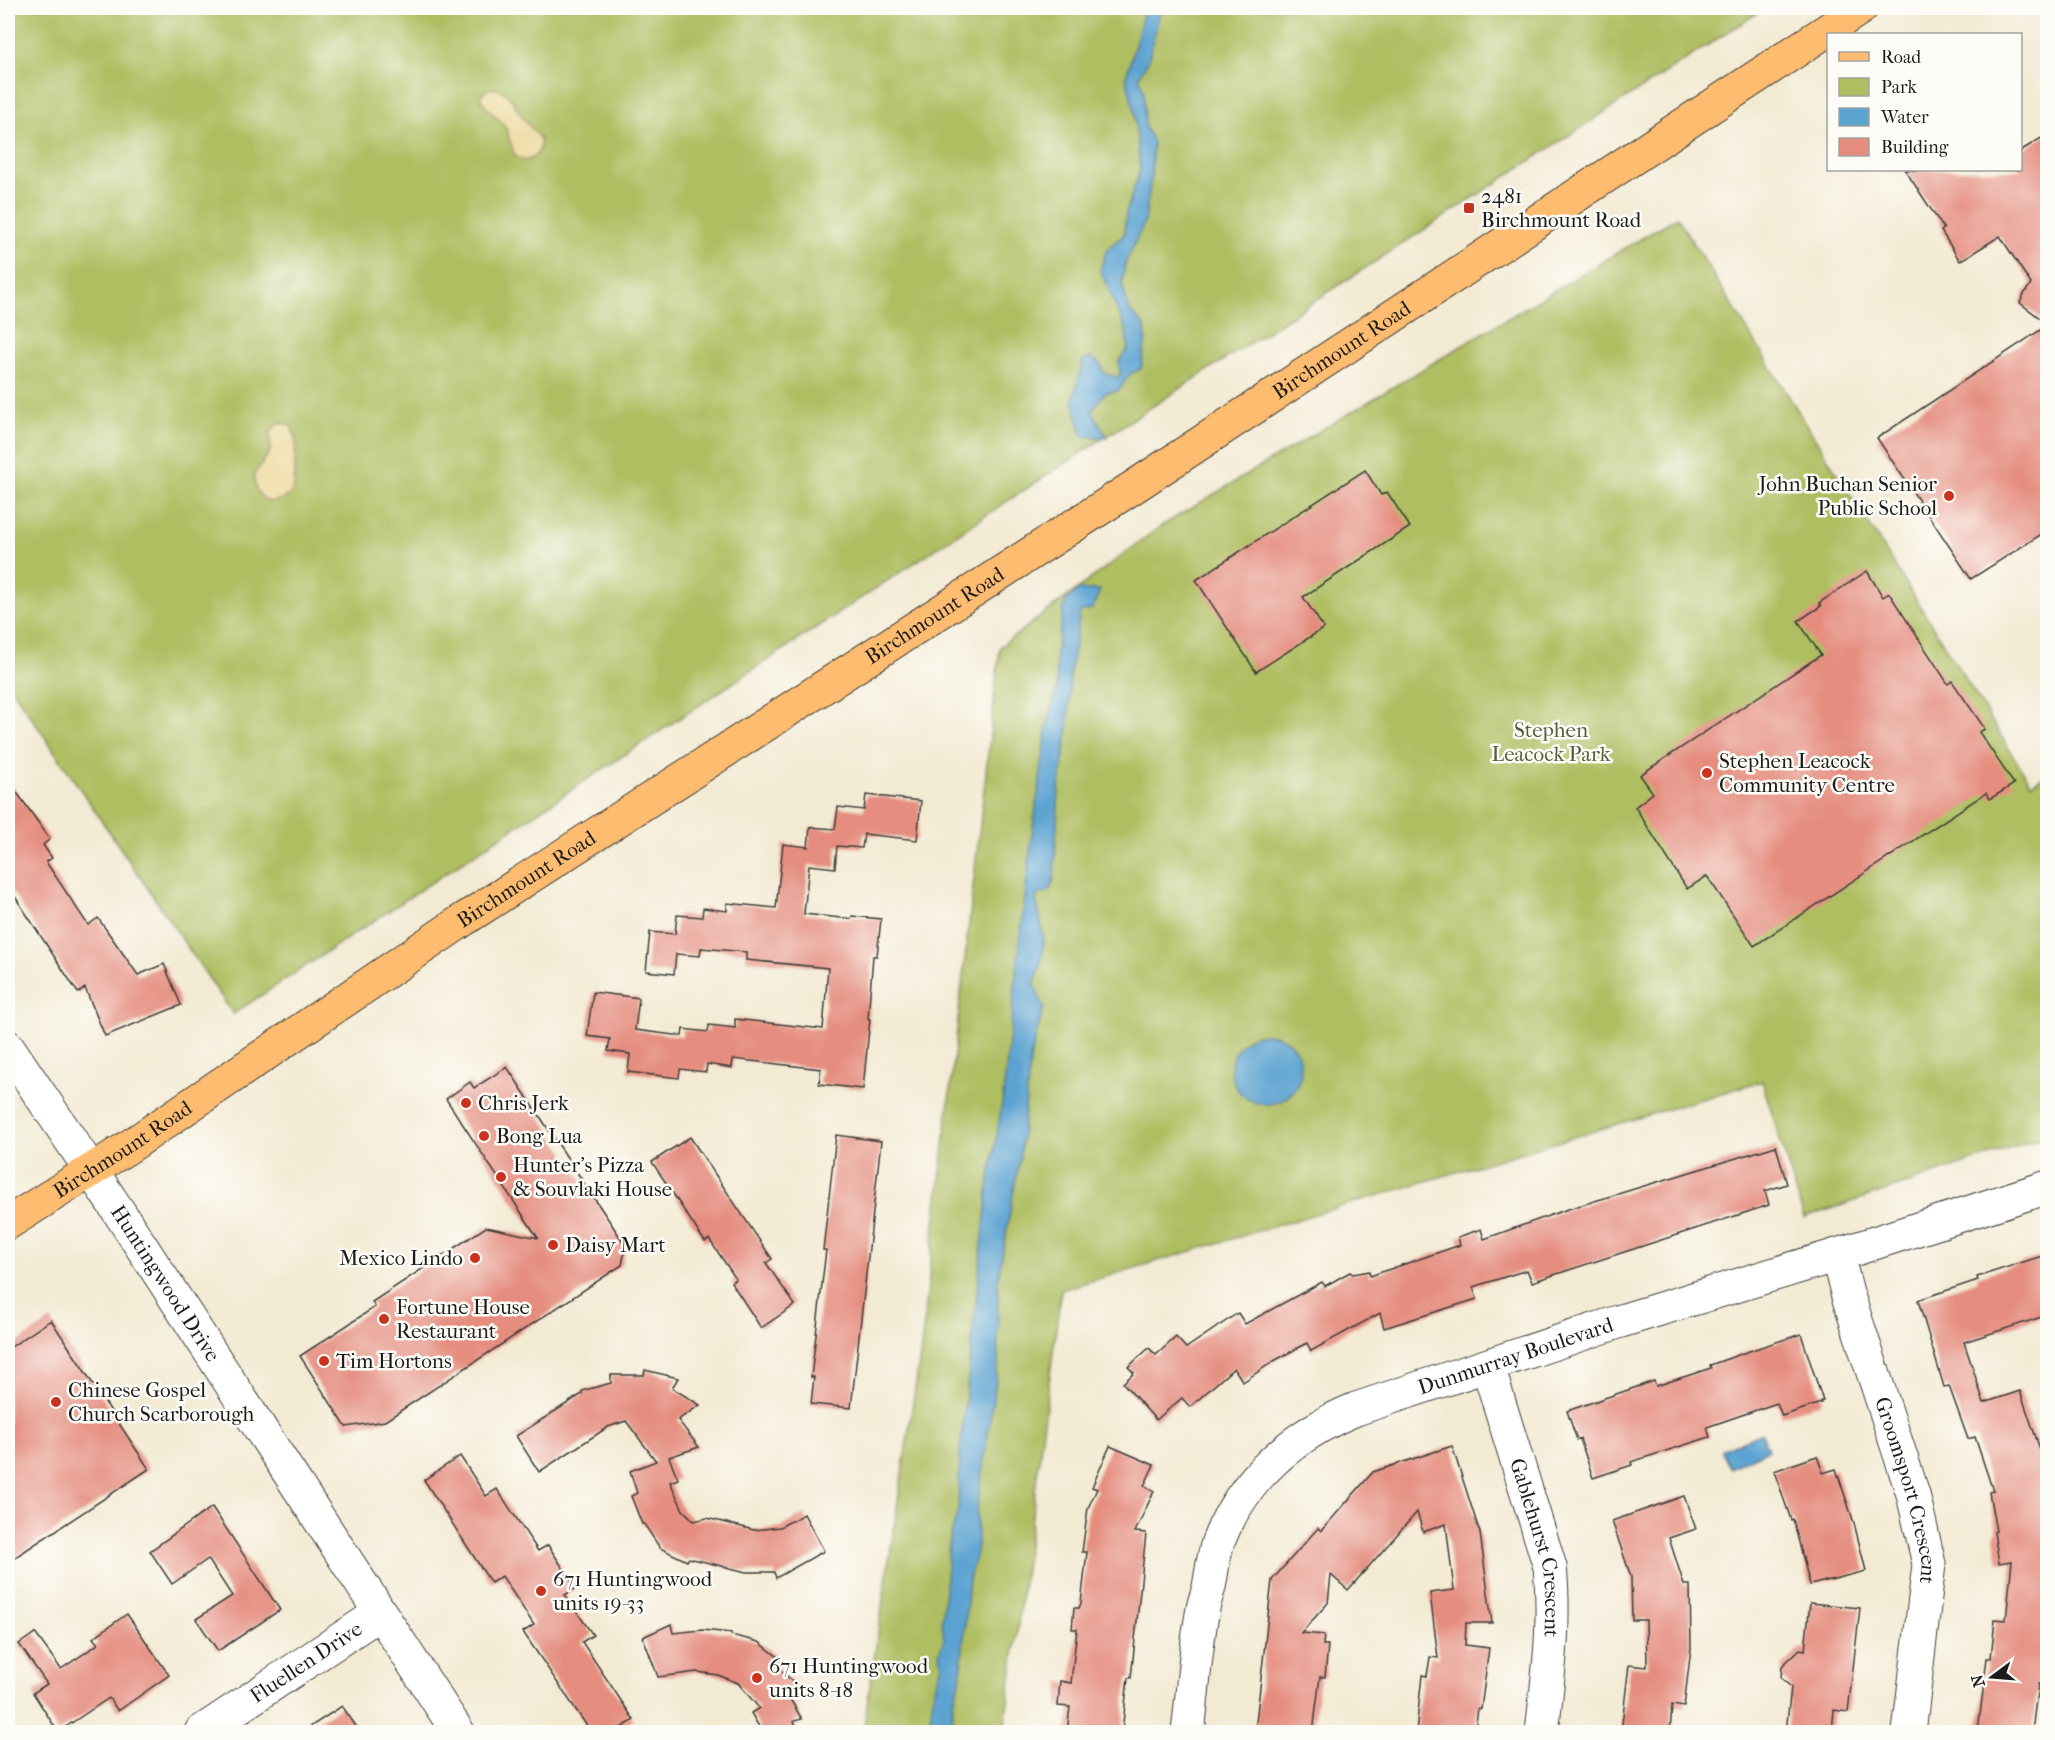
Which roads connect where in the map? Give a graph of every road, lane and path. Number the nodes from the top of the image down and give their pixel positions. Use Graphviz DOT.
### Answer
graph roads {
  1 [pos="1861,8"];
  2 [pos="8,1047"];
  3 [pos="91,1170"];
  4 [pos="2048,1187"];
  5 [pos="8,1223"];
  6 [pos="1837,1255"];
  7 [pos="1488,1367"];
  8 [pos="380,1613"];
  9 [pos="201,1732"];
  10 [pos="458,1732"];
  11 [pos="1188,1732"];
  12 [pos="1542,1732"];
  13 [pos="1909,1732"];
  1 -- 3 [label="main road, Birchmount Road"];
  2 -- 3 [label="street, Huntingwood Drive"];
  3 -- 5 [label="main road, Birchmount Road"];
  3 -- 8 [label="street, Huntingwood Drive"];
  4 -- 6 [label="street, Dunmurray Boulevard"];
  6 -- 7 [label="street, Dunmurray Boulevard"];
  6 -- 13 [label="street, Groomsport Crescent"];
  7 -- 11 [label="street, Dunmurray Boulevard"];
  7 -- 12 [label="street, Gablehurst Crescent"];
  8 -- 9 [label="street, Fluellen Drive"];
  8 -- 10 [label="street, Huntingwood Drive"];
}
